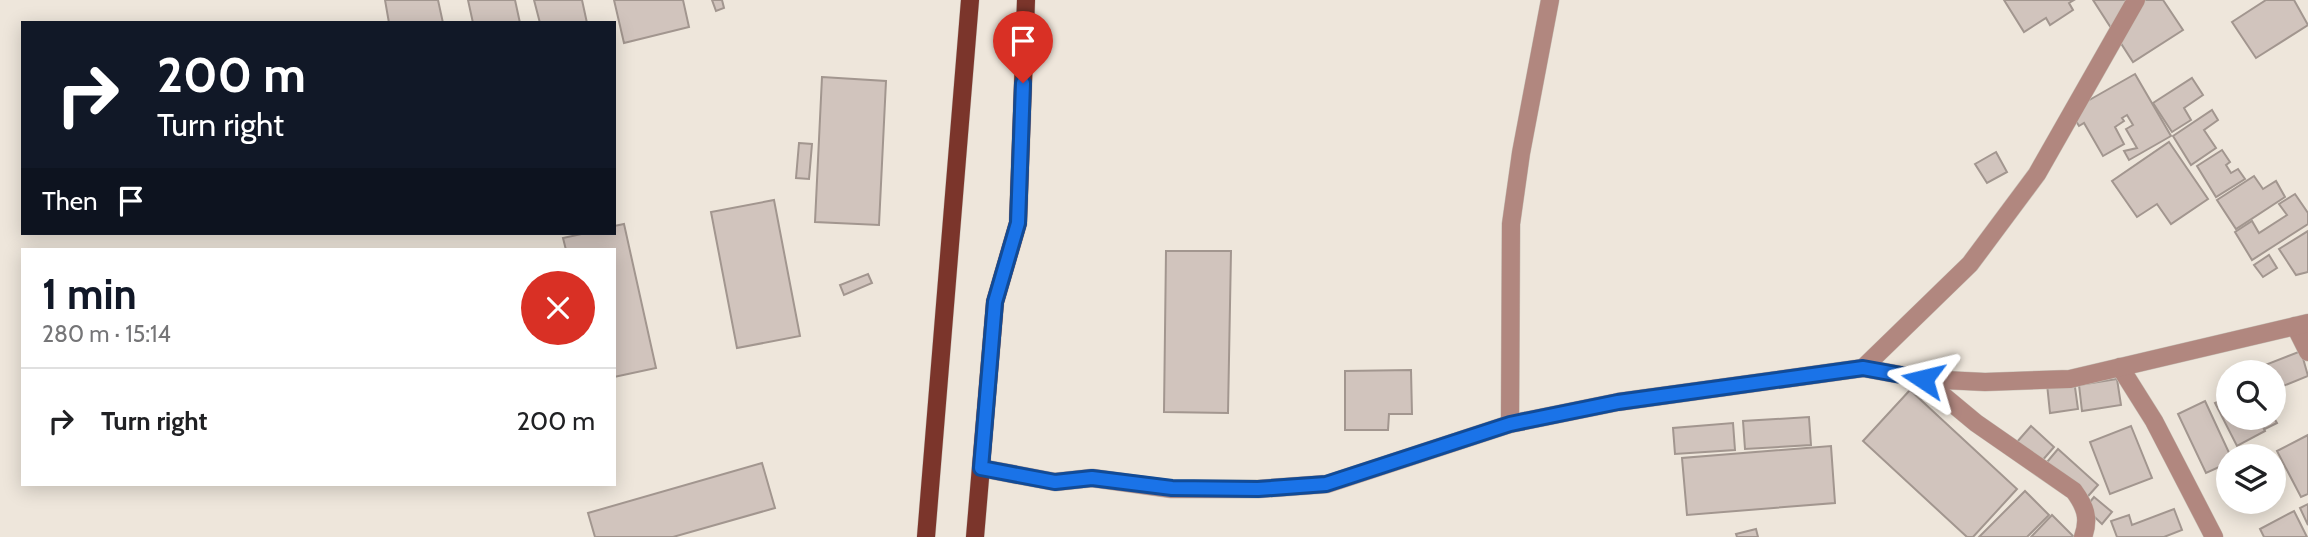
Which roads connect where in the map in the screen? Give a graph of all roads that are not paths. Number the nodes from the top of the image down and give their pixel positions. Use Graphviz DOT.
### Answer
graph roads {
  1 [pos="970,0"];
  2 [pos="1026,0"];
  3 [pos="1550,0"];
  4 [pos="2136,0"];
  5 [pos="2302,324"];
  6 [pos="2308,352"];
  7 [pos="2120,367"];
  8 [pos="1863,368"];
  9 [pos="1923,379"];
  10 [pos="1510,424"];
  11 [pos="981,468"];
  12 [pos="926,537"];
  13 [pos="975,537"];
  14 [pos="2083,537"];
  15 [pos="2214,537"];
  1 -- 12 [label="main road"];
  2 -- 11 [label="main road"];
  3 -- 10 [label="street"];
  4 -- 8 [label="street"];
  5 -- 6 [label="street"];
  5 -- 7 [label="street"];
  7 -- 9 [label="street"];
  7 -- 15 [label="street"];
  8 -- 9 [label="street"];
  8 -- 10 [label="street"];
  9 -- 14 [label="street"];
  10 -- 11 [label="street"];
  11 -- 13 [label="main road"];
}
